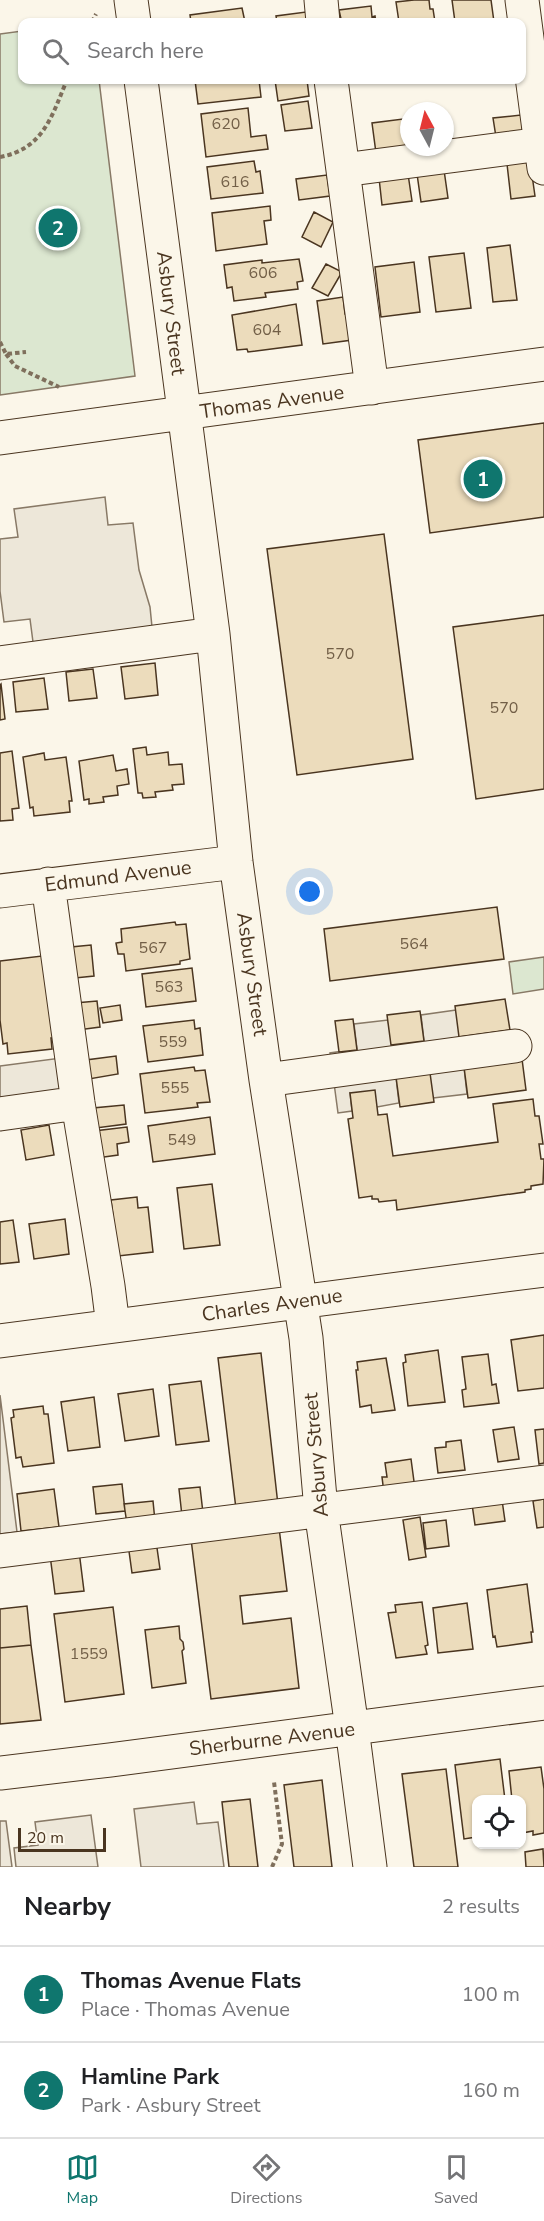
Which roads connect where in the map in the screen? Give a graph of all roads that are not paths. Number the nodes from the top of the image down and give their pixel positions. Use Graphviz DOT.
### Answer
graph roads {
  1 [pos="131,0"];
  2 [pos="321,0"];
  3 [pos="522,0"];
  4 [pos="133,18"];
  5 [pos="323,18"];
  6 [pos="524,18"];
  7 [pos="526,31"];
  8 [pos="142,84"];
  9 [pos="332,84"];
  10 [pos="542,156"];
  11 [pos="343,170"];
  12 [pos="544,364"];
  13 [pos="372,388"];
  14 [pos="184,414"];
  15 [pos="0,438"];
  16 [pos="213,634"];
  17 [pos="0,663"];
  18 [pos="237,862"];
  19 [pos="48,884"];
  20 [pos="0,891"];
  21 [pos="515,1046"];
  22 [pos="266,1080"];
  23 [pos="78,1103"];
  24 [pos="0,1114"];
  25 [pos="544,1270"];
  26 [pos="300,1302"];
  27 [pos="113,1326"];
  28 [pos="0,1341"];
  29 [pos="544,1482"];
  30 [pos="321,1510"];
  31 [pos="0,1551"];
  32 [pos="544,1703"];
  33 [pos="352,1728"];
  34 [pos="0,1770"];
  35 [pos="370,1867"];
  1 -- 4 [label="street"];
  2 -- 5 [label="street"];
  3 -- 6 [label="street"];
  7 -- 10 [label="street"];
  8 -- 14 [label="street, Asbury Street"];
  9 -- 11 [label="street"];
  10 -- 11 [label="street"];
  11 -- 13 [label="street"];
  12 -- 13 [label="street, Thomas Avenue"];
  13 -- 14 [label="street, Thomas Avenue"];
  14 -- 15 [label="street, Thomas Avenue"];
  14 -- 16 [label="street, Asbury Street"];
  16 -- 17 [label="street"];
  16 -- 18 [label="street, Asbury Street"];
  18 -- 19 [label="street, Edmund Avenue"];
  18 -- 22 [label="street, Asbury Street"];
  19 -- 20 [label="street, Edmund Avenue"];
  19 -- 23 [label="street"];
  21 -- 22 [label="street"];
  22 -- 26 [label="street, Asbury Street"];
  23 -- 24 [label="street"];
  23 -- 27 [label="street"];
  25 -- 26 [label="street, Charles Avenue"];
  26 -- 27 [label="street, Charles Avenue"];
  26 -- 30 [label="street, Asbury Street"];
  27 -- 28 [label="street, Charles Avenue"];
  29 -- 30 [label="street"];
  30 -- 31 [label="street"];
  30 -- 33 [label="street, Asbury Street"];
  32 -- 33 [label="street, Sherburne Avenue"];
  33 -- 34 [label="street, Sherburne Avenue"];
  33 -- 35 [label="street, Asbury Street"];
}
